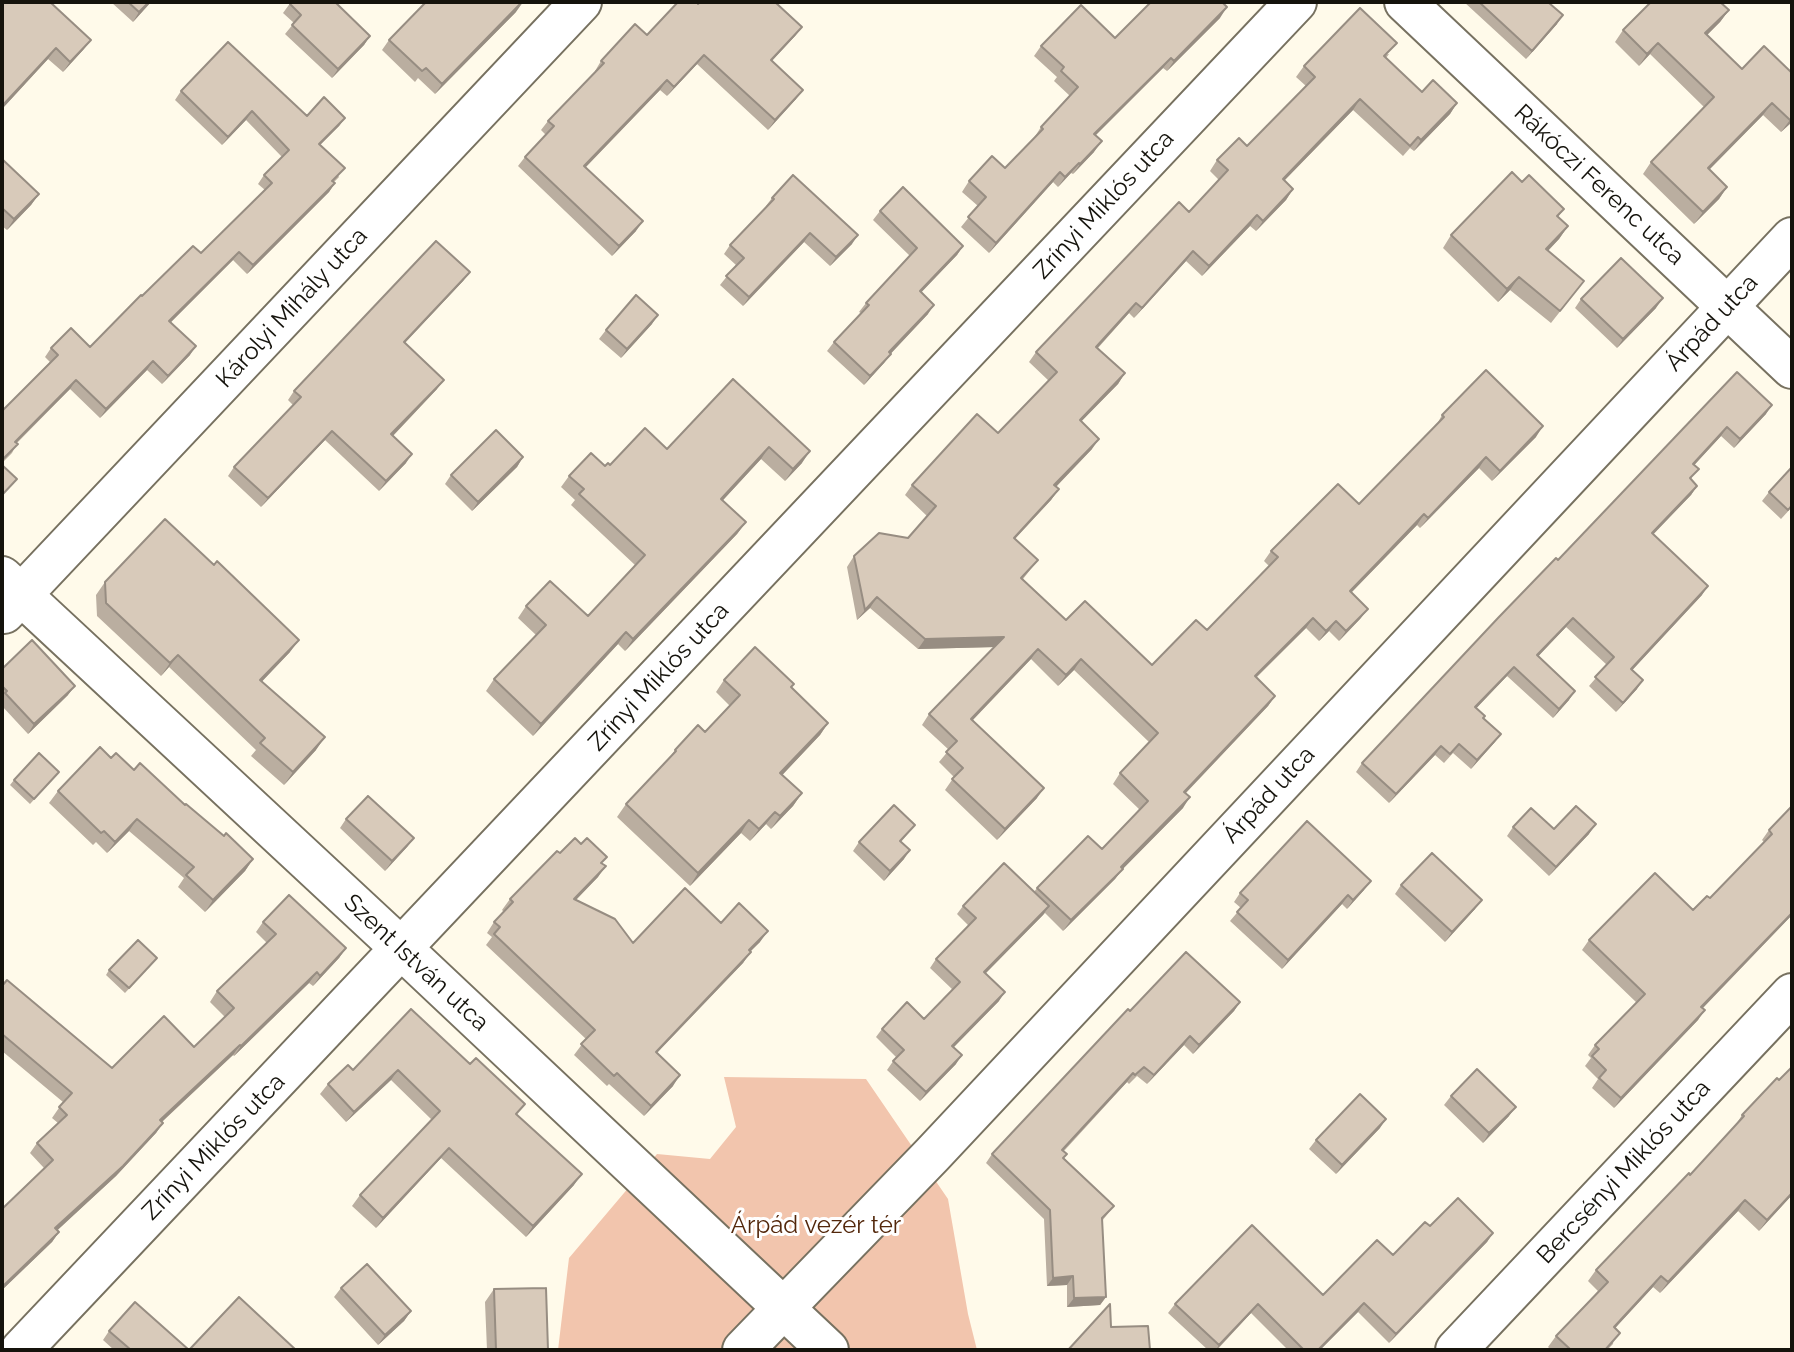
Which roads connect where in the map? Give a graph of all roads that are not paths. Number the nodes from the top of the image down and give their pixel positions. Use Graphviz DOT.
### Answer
graph roads {
  1 [pos="581,2"];
  2 [pos="1296,2"];
  3 [pos="1405,2"];
  4 [pos="1792,238"];
  5 [pos="1727,307"];
  6 [pos="1792,368"];
  7 [pos="8,596"];
  8 [pos="402,949"];
  9 [pos="1792,994"];
  10 [pos="784,1308"];
  11 [pos="21,1350"];
  12 [pos="743,1350"];
  13 [pos="828,1350"];
  14 [pos="1456,1350"];
  1 -- 7 [label="street, Károlyi Mihály utca"];
  2 -- 8 [label="street, Zrínyi Miklós utca"];
  3 -- 5 [label="street, Rákóczi Ferenc utca"];
  4 -- 5 [label="street, Árpád utca"];
  5 -- 6 [label="street, Rákóczi Ferenc utca"];
  5 -- 10 [label="street, Árpád utca"];
  7 -- 8 [label="street, Szent István utca"];
  8 -- 10 [label="street, Szent István utca"];
  8 -- 11 [label="street, Zrínyi Miklós utca"];
  9 -- 14 [label="street, Bercsényi Miklós utca"];
  10 -- 12 [label="street, Árpád utca"];
  10 -- 13 [label="street, Szent István utca"];
}
